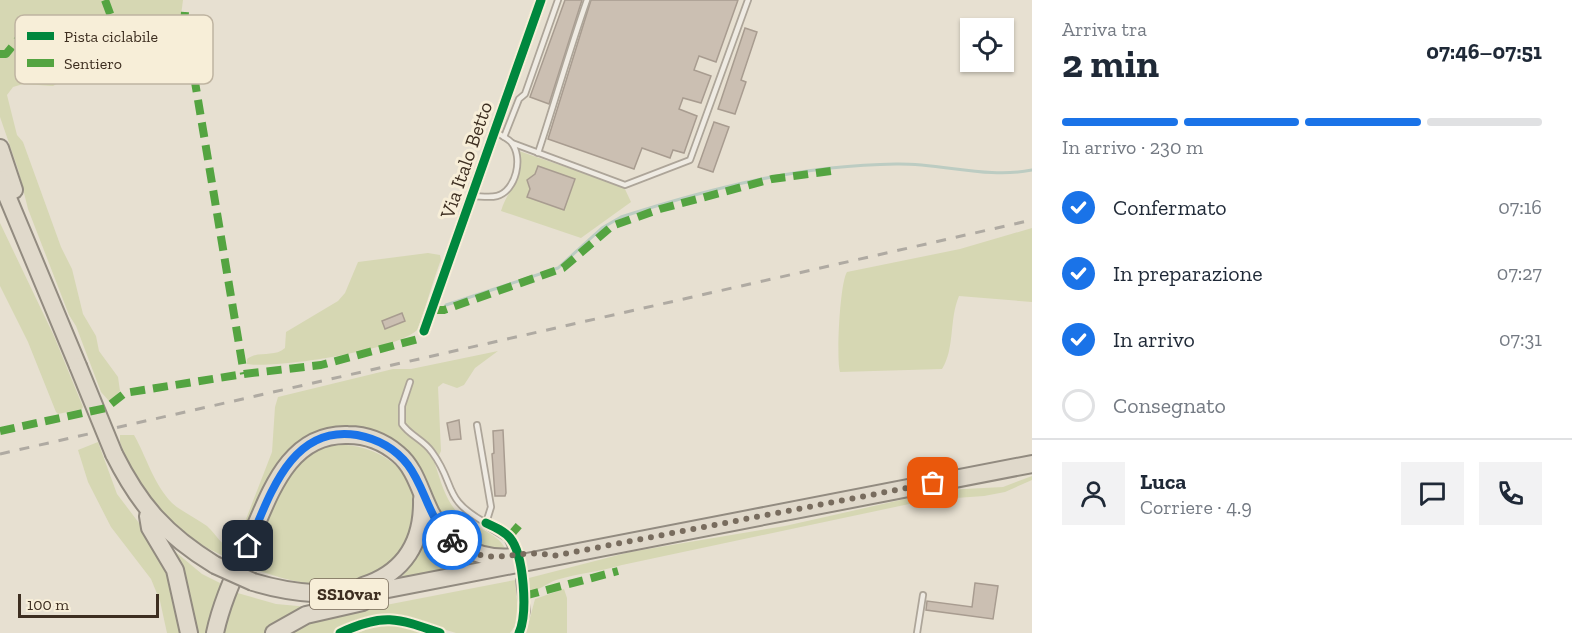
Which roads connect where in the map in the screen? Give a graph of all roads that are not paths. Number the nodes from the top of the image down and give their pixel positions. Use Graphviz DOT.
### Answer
graph roads {
  1 [pos="541,0"];
  2 [pos="558,0"];
  3 [pos="587,0"];
  4 [pos="748,0"];
  5 [pos="499,134"];
  6 [pos="512,143"];
  7 [pos="0,148"];
  8 [pos="538,153"];
  9 [pos="0,179"];
  10 [pos="472,196"];
  11 [pos="0,208"];
  12 [pos="23,234"];
  13 [pos="424,332"];
  14 [pos="410,382"];
  15 [pos="477,425"];
  16 [pos="1032,464"];
  17 [pos="422,492"];
  18 [pos="148,512"];
  19 [pos="486,523"];
  20 [pos="516,554"];
  21 [pos="553,556"];
  22 [pos="521,581"];
  23 [pos="404,585"];
  24 [pos="294,592"];
  25 [pos="923,595"];
  26 [pos="189,633"];
  27 [pos="215,633"];
  28 [pos="274,633"];
  29 [pos="340,633"];
  30 [pos="440,633"];
  31 [pos="519,633"];
  32 [pos="917,633"];
  1 -- 5 [label="street, Via Italo Betto"];
  2 -- 5 [label="lane"];
  3 -- 8 [label="lane"];
  4 -- 8 [label="lane"];
  5 -- 6 [label="lane"];
  5 -- 10 [label="street, Via Italo Betto"];
  6 -- 8 [label="lane"];
  6 -- 10 [label="lane"];
  7 -- 12 [label="highway"];
  9 -- 12 [label="highway, SS10var"];
  10 -- 13 [label="street, Via Italo Betto"];
  11 -- 12 [label="highway"];
  12 -- 18 [label="highway, SS10var, bridge"];
  14 -- 19 [label="lane"];
  15 -- 19 [label="lane"];
  16 -- 21 [label="highway, SS10var"];
  17 -- 21 [label="highway"];
  17 -- 24 [label="highway"];
  17 -- 27 [label="highway"];
  18 -- 24 [label="highway, SS10var, bridge"];
  18 -- 26 [label="highway"];
  19 -- 20 [label="street"];
  21 -- 23 [label="highway, SS10var"];
  22 -- 31 [label="street"];
  23 -- 24 [label="highway, SS10var"];
  23 -- 28 [label="highway"];
  25 -- 32 [label="lane"];
  29 -- 30 [label="street"];
}
